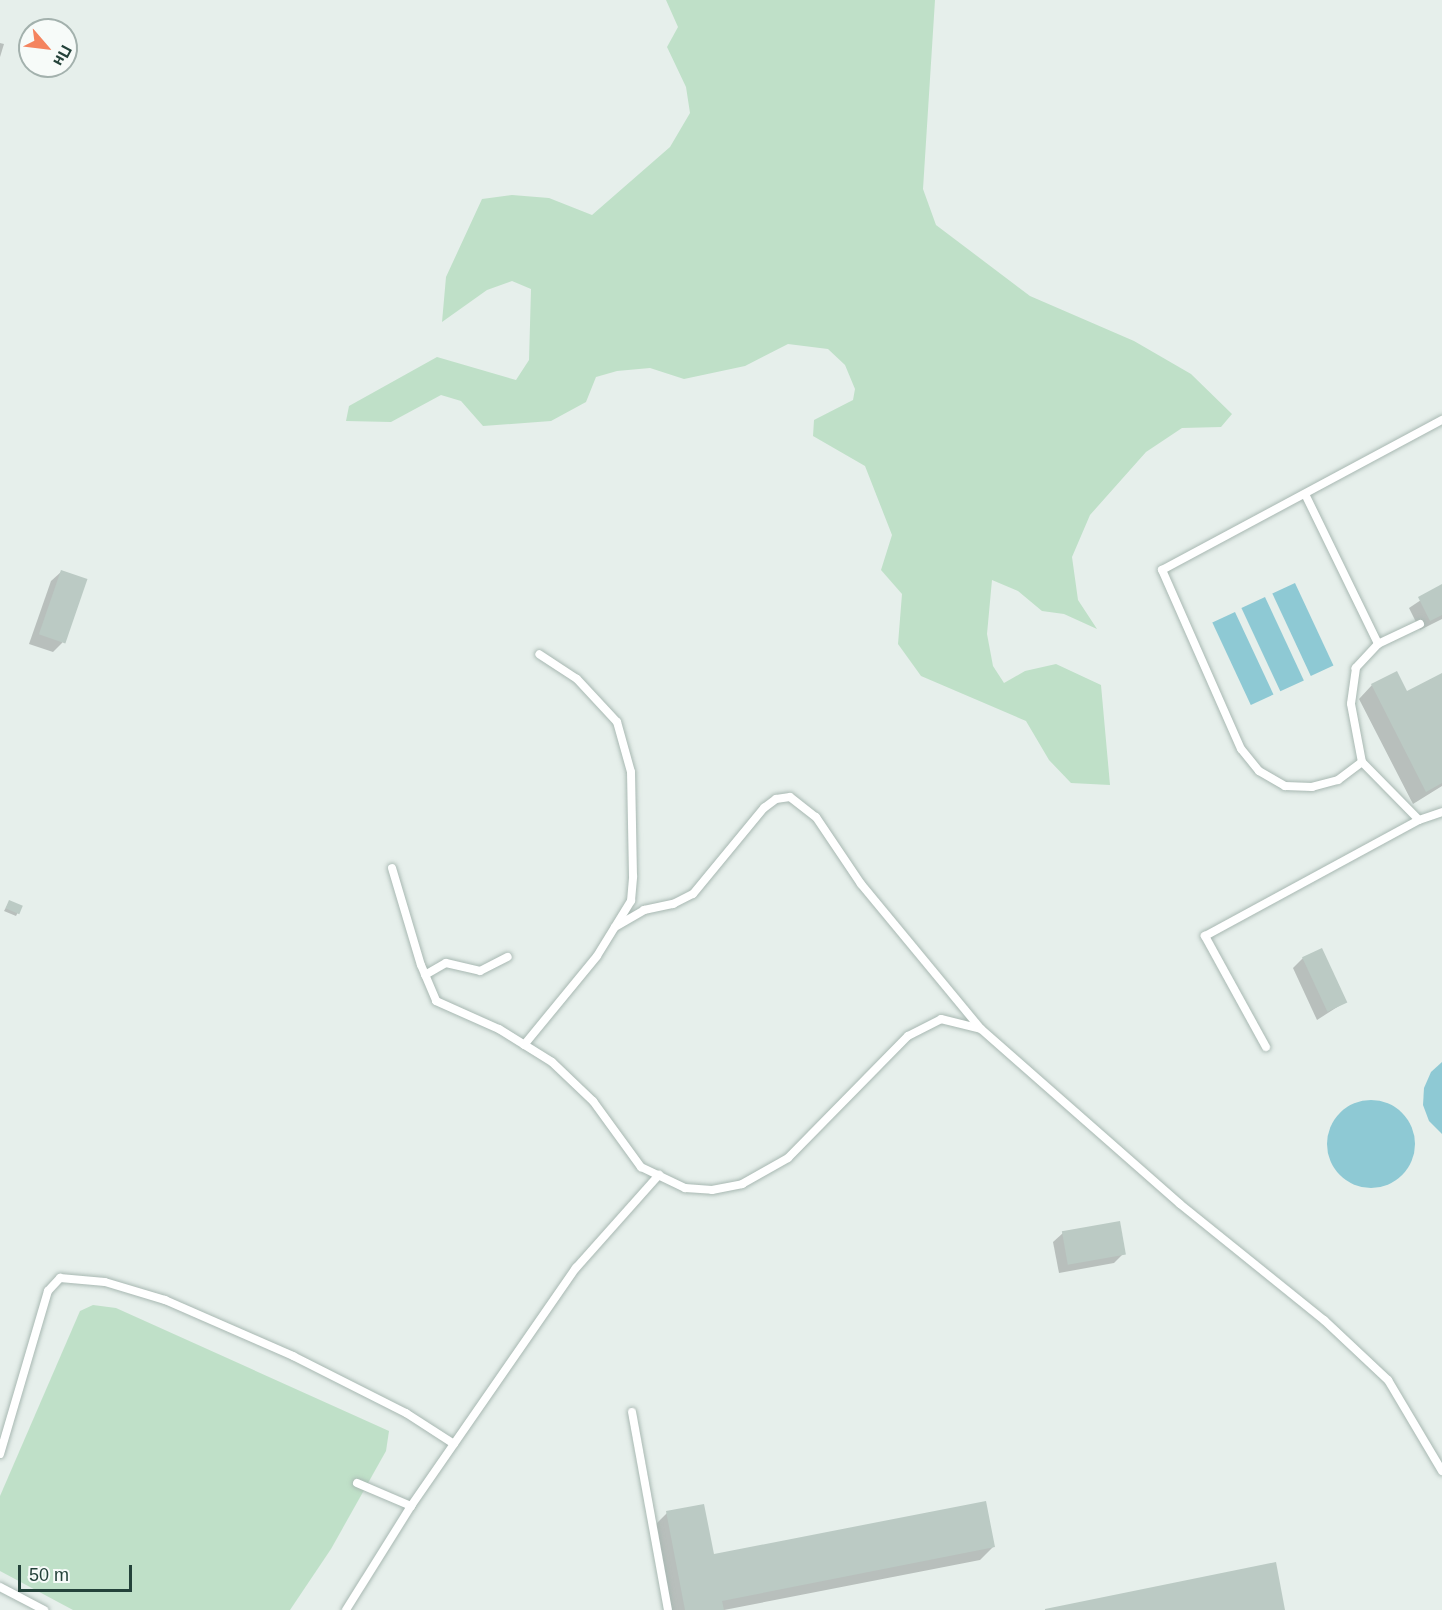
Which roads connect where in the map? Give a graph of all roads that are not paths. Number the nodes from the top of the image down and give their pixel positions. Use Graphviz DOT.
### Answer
graph roads {
  1 [pos="1442,420"];
  2 [pos="1305,494"];
  3 [pos="1420,624"];
  4 [pos="1378,644"];
  5 [pos="539,654"];
  6 [pos="1362,762"];
  7 [pos="1442,812"];
  8 [pos="1419,820"];
  9 [pos="392,868"];
  10 [pos="615,927"];
  11 [pos="507,957"];
  12 [pos="425,975"];
  13 [pos="981,1029"];
  14 [pos="524,1045"];
  15 [pos="1266,1047"];
  16 [pos="659,1175"];
  17 [pos="632,1412"];
  18 [pos="454,1444"];
  19 [pos="0,1454"];
  20 [pos="1442,1471"];
  21 [pos="357,1484"];
  22 [pos="411,1506"];
  23 [pos="0,1587"];
  24 [pos="44,1610"];
  25 [pos="346,1610"];
  26 [pos="668,1610"];
  1 -- 2 [label="lane"];
  2 -- 4 [label="lane"];
  2 -- 6 [label="lane"];
  3 -- 4 [label="lane"];
  4 -- 6 [label="lane"];
  5 -- 10 [label="lane"];
  6 -- 8 [label="lane"];
  7 -- 8 [label="lane"];
  8 -- 15 [label="lane"];
  9 -- 12 [label="lane"];
  10 -- 13 [label="lane"];
  10 -- 14 [label="lane"];
  11 -- 12 [label="lane"];
  12 -- 14 [label="lane"];
  13 -- 16 [label="lane"];
  13 -- 20 [label="lane"];
  14 -- 16 [label="lane"];
  16 -- 18 [label="lane"];
  17 -- 26 [label="lane"];
  18 -- 19 [label="lane"];
  18 -- 22 [label="lane"];
  21 -- 22 [label="lane"];
  22 -- 25 [label="lane"];
  23 -- 24 [label="lane"];
}
